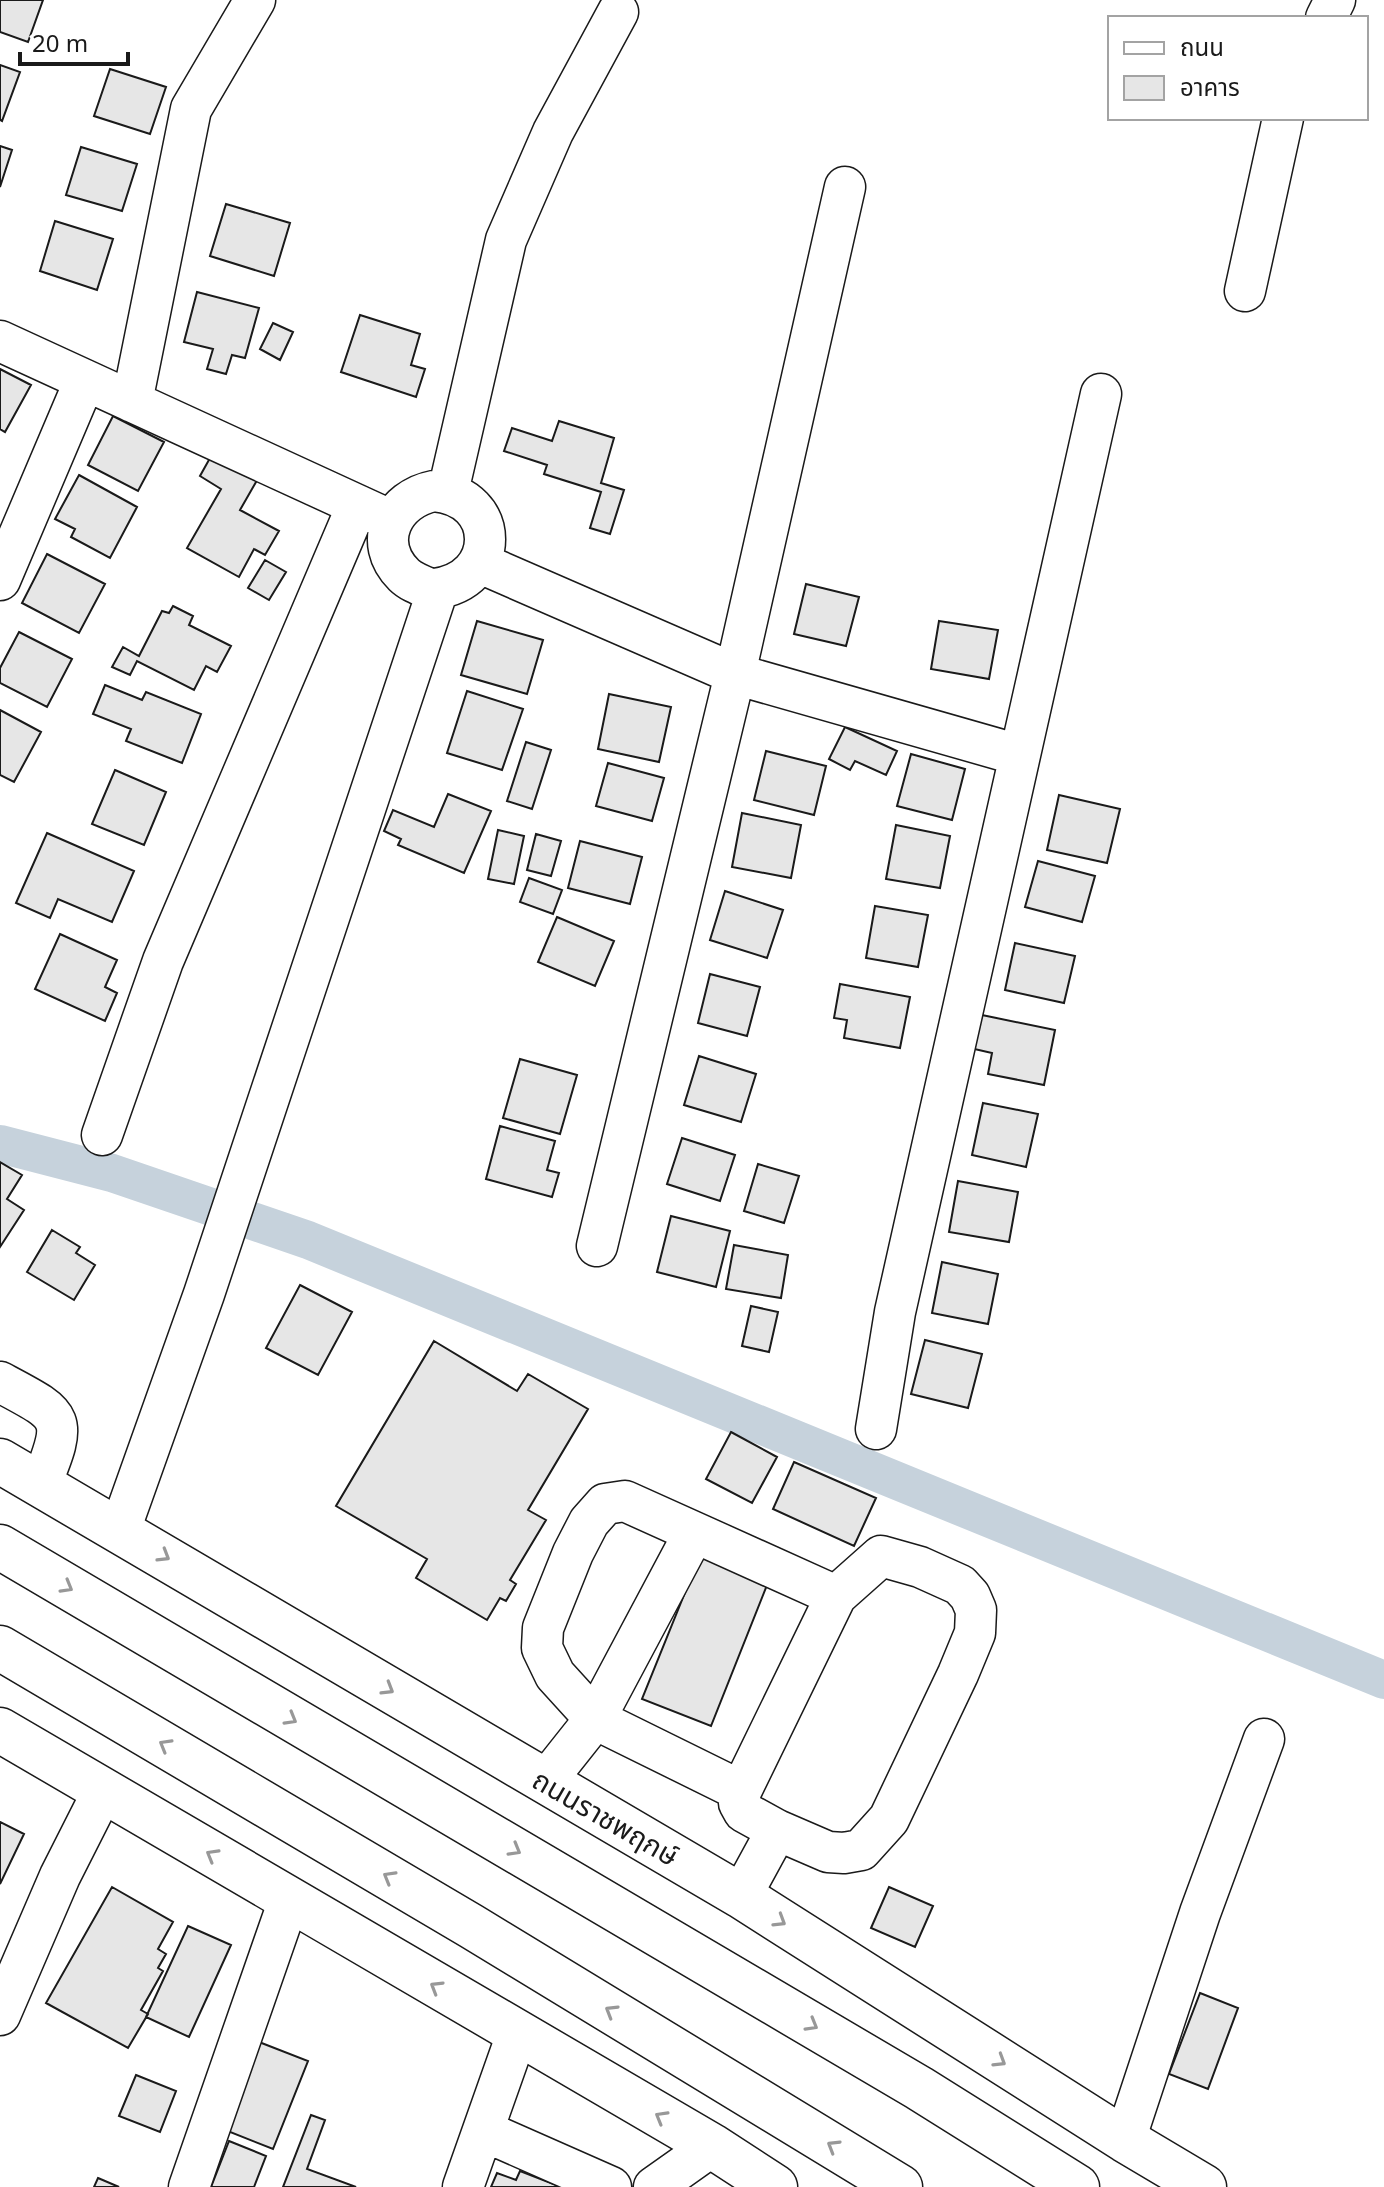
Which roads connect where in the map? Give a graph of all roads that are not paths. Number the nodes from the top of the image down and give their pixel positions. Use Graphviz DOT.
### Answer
graph roads {
  1 [pos="255,0"];
  2 [pos="618,12"];
  3 [pos="1283,120"];
  4 [pos="845,187"];
  5 [pos="1245,291"];
  6 [pos="0,341"];
  7 [pos="85,380"];
  8 [pos="1101,394"];
  9 [pos="132,402"];
  10 [pos="448,492"];
  11 [pos="375,513"];
  12 [pos="480,563"];
  13 [pos="0,580"];
  14 [pos="437,592"];
  15 [pos="735,674"];
  16 [pos="1019,755"];
  17 [pos="102,1135"];
  18 [pos="597,1246"];
  19 [pos="0,1382"];
  20 [pos="876,1429"];
  21 [pos="0,1461"];
  22 [pos="41,1484"];
  23 [pos="120,1530"];
  24 [pos="694,1533"];
  25 [pos="0,1547"];
  26 [pos="836,1596"];
  27 [pos="0,1648"];
  28 [pos="595,1719"];
  29 [pos="0,1730"];
  30 [pos="1264,1739"];
  31 [pos="545,1782"];
  32 [pos="103,1791"];
  33 [pos="741,1791"];
  34 [pos="777,1830"];
  35 [pos="741,1896"];
  36 [pos="289,1900"];
  37 [pos="0,2015"];
  38 [pos="517,2034"];
  39 [pos="484,2131"];
  40 [pos="1125,2140"];
  41 [pos="712,2146"];
  42 [pos="189,2187"];
  43 [pos="463,2187"];
  44 [pos="611,2187"];
  45 [pos="654,2187"];
  46 [pos="775,2187"];
  47 [pos="900,2187"];
  48 [pos="1077,2187"];
  49 [pos="1204,2187"];
  1 -- 9 [label="street"];
  2 -- 10 [label="street"];
  3 -- 5 [label="street"];
  4 -- 15 [label="street"];
  6 -- 7 [label="street"];
  7 -- 9 [label="street"];
  7 -- 13 [label="street"];
  8 -- 16 [label="street"];
  9 -- 11 [label="street"];
  10 -- 11 [label="street"];
  10 -- 12 [label="street"];
  11 -- 14 [label="street"];
  11 -- 17 [label="street"];
  12 -- 14 [label="street"];
  12 -- 15 [label="street"];
  14 -- 23 [label="street"];
  15 -- 16 [label="street"];
  15 -- 18 [label="street"];
  16 -- 20 [label="street"];
  19 -- 22 [label="street"];
  21 -- 22 [label="main road, ถนนราชพฤกษ์"];
  22 -- 23 [label="main road, ถนนราชพฤกษ์"];
  23 -- 31 [label="main road, ถนนราชพฤกษ์, one-way"];
  24 -- 26 [label="street"];
  24 -- 28 [label="street"];
  24 -- 28 [label="street"];
  25 -- 48 [label="main road, one-way"];
  26 -- 33 [label="street"];
  26 -- 34 [label="street"];
  47 -- 27 [label="main road, one-way"];
  28 -- 31 [label="street"];
  28 -- 33 [label="street"];
  29 -- 32 [label="main road"];
  30 -- 40 [label="street"];
  31 -- 35 [label="main road, ถนนราชพฤกษ์"];
  36 -- 32 [label="main road, one-way"];
  32 -- 37 [label="street"];
  33 -- 34 [label="street"];
  34 -- 35 [label="street"];
  35 -- 40 [label="main road, ถนนราชพฤกษ์, one-way"];
  38 -- 36 [label="main road, one-way"];
  36 -- 42 [label="street"];
  38 -- 39 [label="street"];
  41 -- 38 [label="main road, one-way"];
  39 -- 43 [label="street"];
  39 -- 44 [label="street"];
  40 -- 49 [label="main road, ถนนราชพฤกษ์"];
  41 -- 45 [label="street"];
  41 -- 46 [label="main road"];
}
